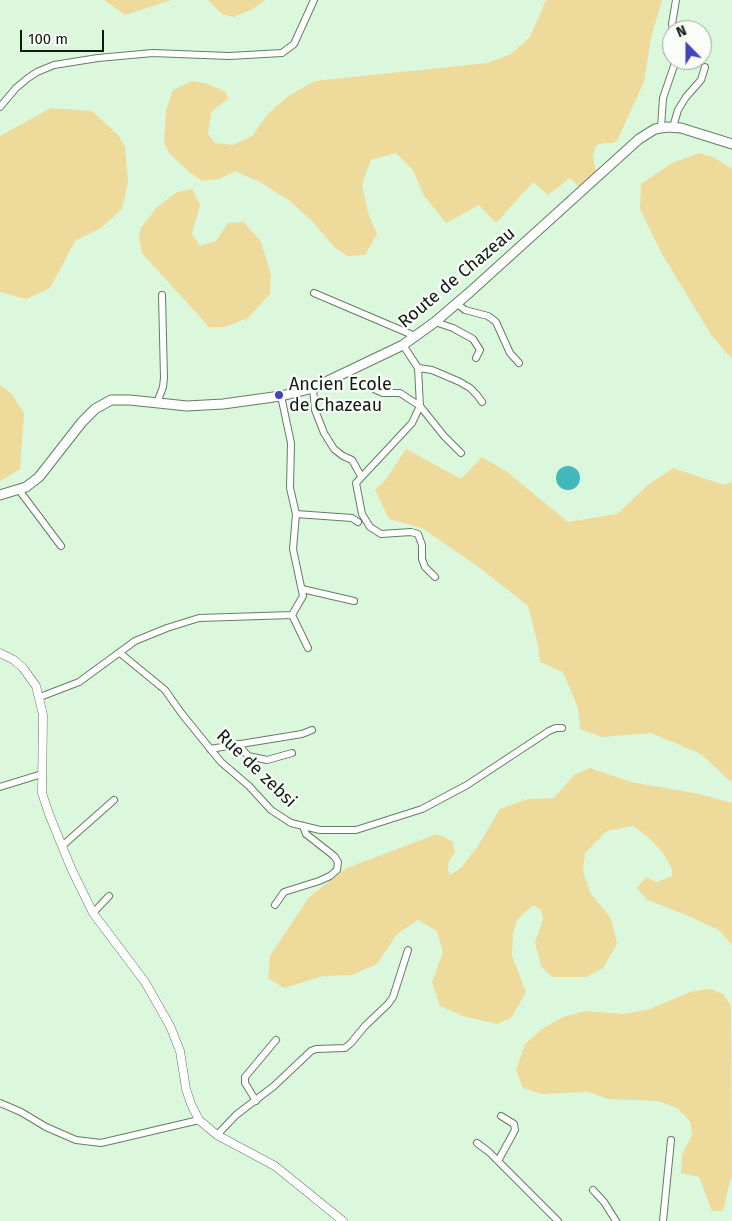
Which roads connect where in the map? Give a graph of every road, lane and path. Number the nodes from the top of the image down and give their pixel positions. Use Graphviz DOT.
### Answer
graph roads {
  1 [pos="314,0"];
  2 [pos="676,0"];
  3 [pos="673,20"];
  4 [pos="673,70"];
  5 [pos="704,70"];
  6 [pos="0,107"];
  7 [pos="661,127"];
  8 [pos="673,127"];
  9 [pos="732,144"];
  10 [pos="314,293"];
  11 [pos="162,295"];
  12 [pos="456,303"];
  13 [pos="435,322"];
  14 [pos="415,336"];
  15 [pos="403,345"];
  16 [pos="476,358"];
  17 [pos="519,363"];
  18 [pos="418,368"];
  19 [pos="313,388"];
  20 [pos="374,389"];
  21 [pos="282,396"];
  22 [pos="482,402"];
  23 [pos="157,403"];
  24 [pos="420,406"];
  25 [pos="461,453"];
  26 [pos="361,476"];
  27 [pos="19,490"];
  28 [pos="0,495"];
  29 [pos="296,514"];
  30 [pos="358,522"];
  31 [pos="61,546"];
  32 [pos="435,577"];
  33 [pos="302,589"];
  34 [pos="354,601"];
  35 [pos="292,615"];
  36 [pos="308,648"];
  37 [pos="0,653"];
  38 [pos="120,653"];
  39 [pos="40,697"];
  40 [pos="562,728"];
  41 [pos="312,730"];
  42 [pos="238,744"];
  43 [pos="210,749"];
  44 [pos="292,753"];
  45 [pos="42,774"];
  46 [pos="0,787"];
  47 [pos="114,800"];
  48 [pos="303,826"];
  49 [pos="62,846"];
  50 [pos="109,896"];
  51 [pos="275,905"];
  52 [pos="93,913"];
  53 [pos="408,950"];
  54 [pos="276,1040"];
  55 [pos="256,1101"];
  56 [pos="0,1103"];
  57 [pos="501,1116"];
  58 [pos="199,1120"];
  59 [pos="217,1135"];
  60 [pos="671,1140"];
  61 [pos="477,1144"];
  62 [pos="498,1161"];
  63 [pos="593,1190"];
  64 [pos="343,1221"];
  65 [pos="558,1221"];
  66 [pos="616,1221"];
  67 [pos="663,1221"];
  1 -- 6 [label="street"];
  2 -- 3 [label="street"];
  4 -- 7 [label="street"];
  5 -- 8 [label="street"];
  7 -- 8 [label="main road, Route de Chazeau"];
  7 -- 12 [label="main road, Route de Chazeau"];
  8 -- 9 [label="main road, Route de Chazeau"];
  10 -- 14 [label="street"];
  11 -- 23 [label="street"];
  12 -- 13 [label="main road, Route de Chazeau"];
  12 -- 17 [label="street"];
  13 -- 14 [label="main road, Route de Chazeau"];
  13 -- 16 [label="street"];
  14 -- 15 [label="main road, Route de Chazeau"];
  15 -- 18 [label="street"];
  15 -- 19 [label="main road, Route de Chazeau"];
  18 -- 22 [label="street"];
  18 -- 24 [label="street"];
  19 -- 21 [label="main road, Route de Chazeau"];
  19 -- 26 [label="street"];
  20 -- 24 [label="street"];
  21 -- 23 [label="main road, Route de Chazeau"];
  21 -- 29 [label="street"];
  23 -- 27 [label="main road, Route de Chazeau"];
  24 -- 25 [label="street"];
  24 -- 26 [label="street"];
  26 -- 32 [label="street"];
  27 -- 28 [label="main road, Route de Chazeau"];
  27 -- 31 [label="street"];
  29 -- 30 [label="street"];
  29 -- 33 [label="street"];
  33 -- 34 [label="street"];
  33 -- 35 [label="street"];
  35 -- 36 [label="street"];
  35 -- 38 [label="street"];
  37 -- 39 [label="street"];
  38 -- 39 [label="street"];
  38 -- 43 [label="street, Rue de zebsi"];
  39 -- 45 [label="street"];
  40 -- 48 [label="street, Rue de zebsi"];
  41 -- 42 [label="street"];
  42 -- 43 [label="street"];
  42 -- 44 [label="street"];
  43 -- 48 [label="street, Rue de zebsi"];
  45 -- 46 [label="street"];
  45 -- 49 [label="street"];
  47 -- 49 [label="street"];
  48 -- 51 [label="street"];
  49 -- 52 [label="street"];
  50 -- 52 [label="street"];
  52 -- 58 [label="street"];
  53 -- 55 [label="street"];
  54 -- 55 [label="street"];
  55 -- 59 [label="street"];
  56 -- 58 [label="street"];
  57 -- 62 [label="street"];
  58 -- 59 [label="street"];
  59 -- 64 [label="street"];
  60 -- 67 [label="street"];
  61 -- 62 [label="street"];
  62 -- 65 [label="street"];
  63 -- 66 [label="street"];
}
